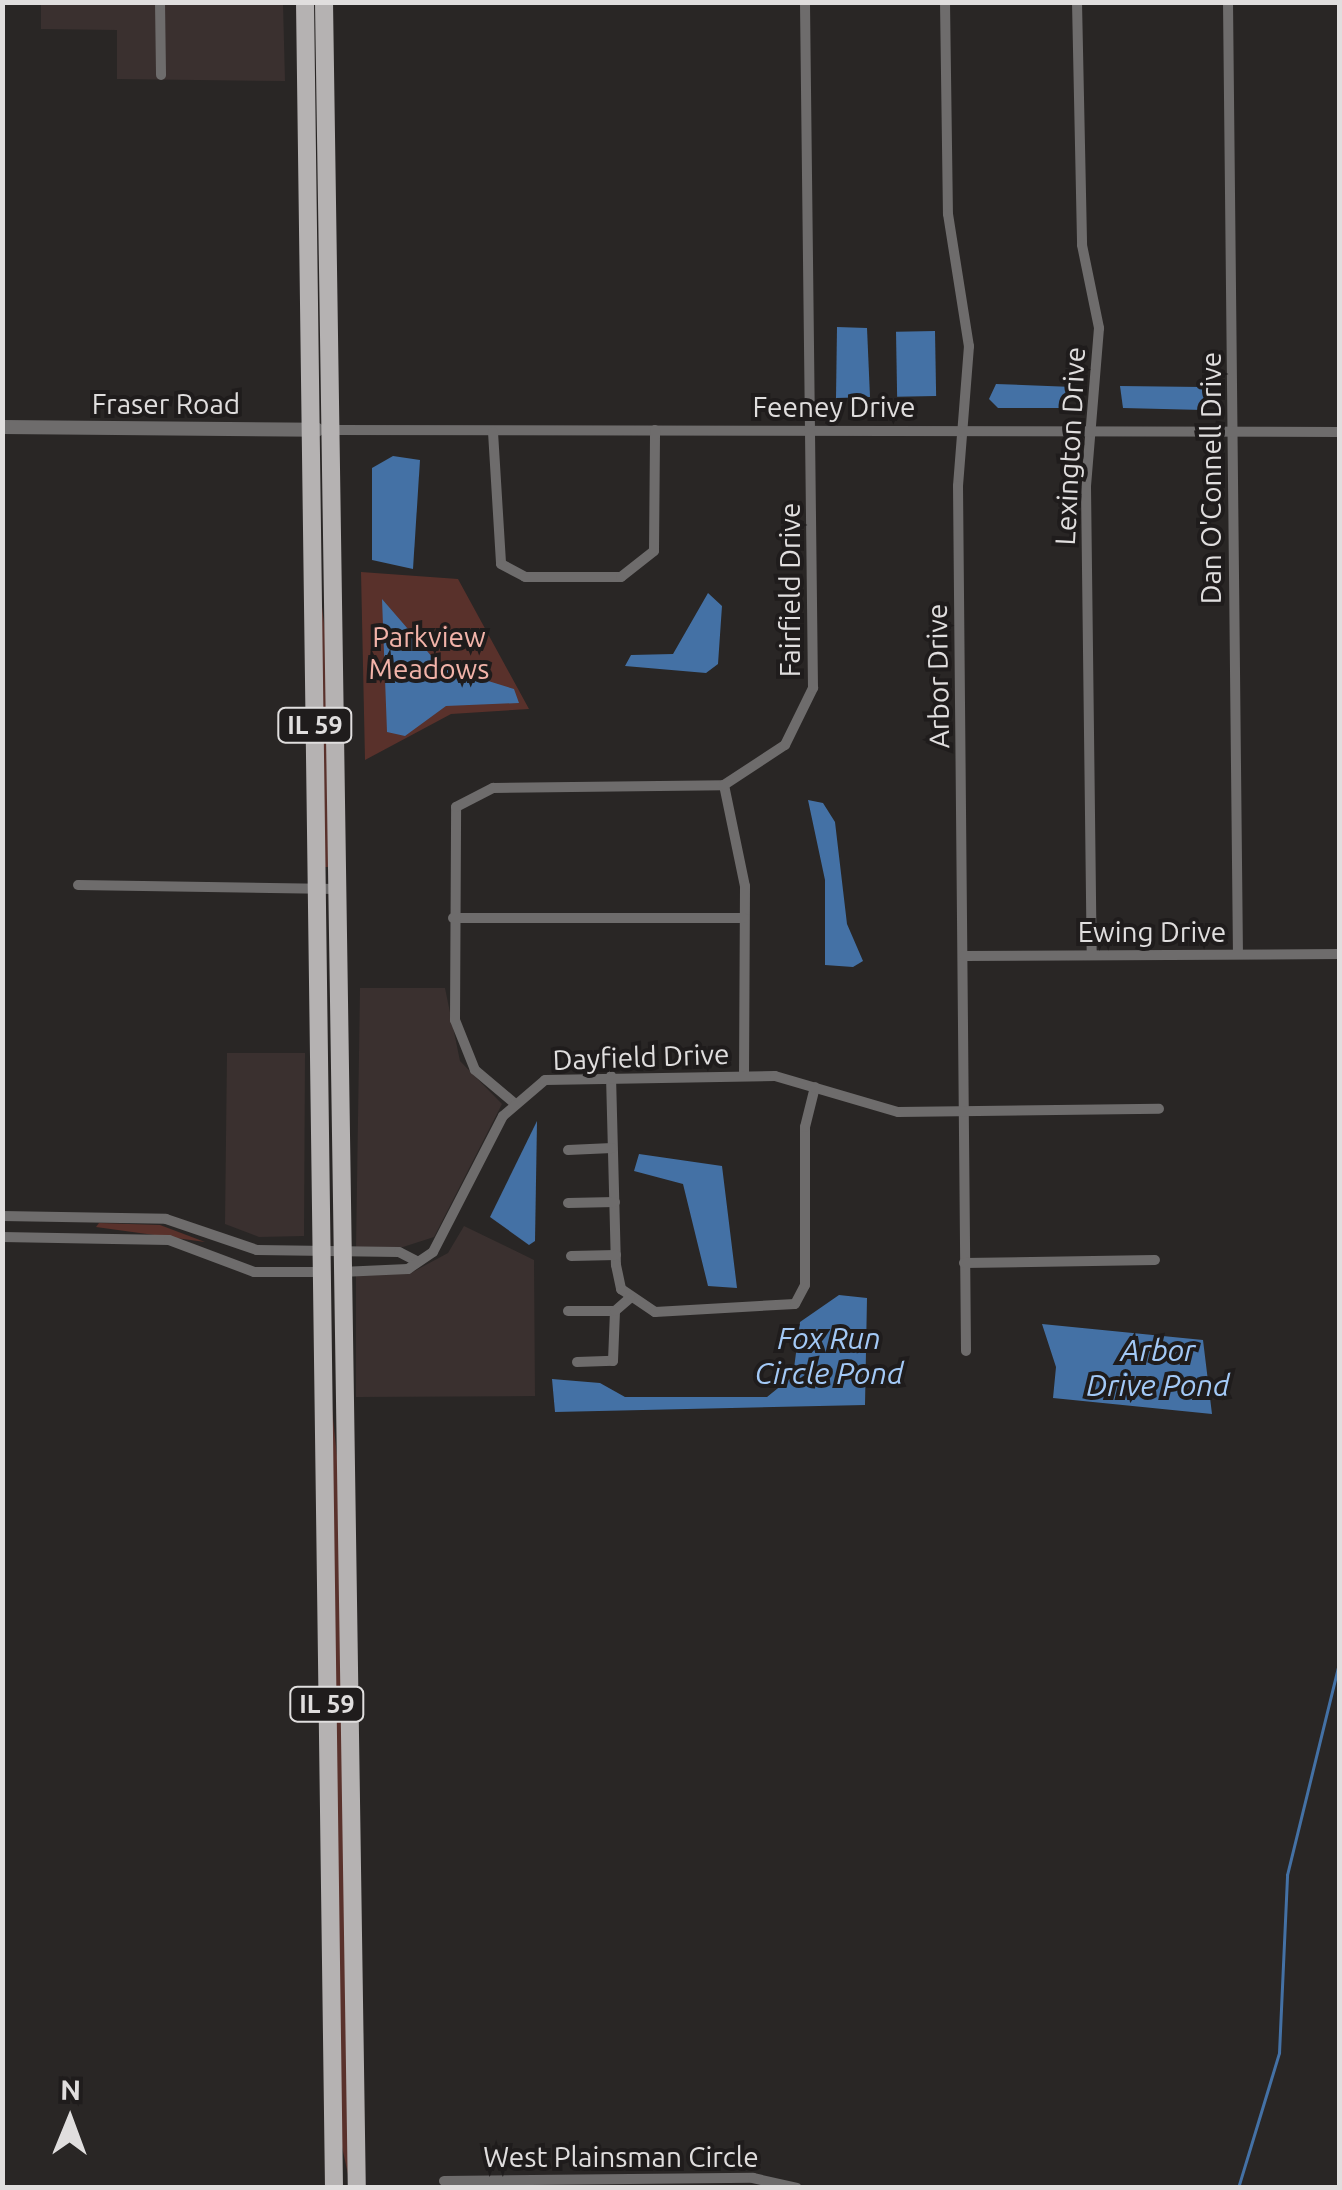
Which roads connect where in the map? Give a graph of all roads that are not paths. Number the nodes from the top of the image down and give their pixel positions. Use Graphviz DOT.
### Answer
graph roads {
  1 [pos="160,2"];
  2 [pos="305,2"];
  3 [pos="324,2"];
  4 [pos="805,2"];
  5 [pos="945,2"];
  6 [pos="1077,2"];
  7 [pos="1228,2"];
  8 [pos="161,75"];
  9 [pos="2,427"];
  10 [pos="1094,428"];
  11 [pos="968,429"];
  12 [pos="320,430"];
  13 [pos="656,430"];
  14 [pos="812,430"];
  15 [pos="493,432"];
  16 [pos="1229,432"];
  17 [pos="1340,432"];
  18 [pos="724,785"];
  19 [pos="78,884"];
  20 [pos="327,889"];
  21 [pos="453,918"];
  22 [pos="744,918"];
  23 [pos="1238,954"];
  24 [pos="1340,954"];
  25 [pos="1092,955"];
  26 [pos="964,956"];
  27 [pos="611,1076"];
  28 [pos="744,1076"];
  29 [pos="815,1087"];
  30 [pos="513,1102"];
  31 [pos="1159,1110"];
  32 [pos="962,1111"];
  33 [pos="612,1148"];
  34 [pos="568,1150"];
  35 [pos="615,1202"];
  36 [pos="568,1203"];
  37 [pos="2,1216"];
  38 [pos="82,1217"];
  39 [pos="2,1238"];
  40 [pos="81,1238"];
  41 [pos="332,1251"];
  42 [pos="616,1255"];
  43 [pos="571,1256"];
  44 [pos="415,1260"];
  45 [pos="1156,1260"];
  46 [pos="964,1263"];
  47 [pos="332,1272"];
  48 [pos="630,1298"];
  49 [pos="614,1310"];
  50 [pos="568,1311"];
  51 [pos="966,1351"];
  52 [pos="576,1362"];
  53 [pos="444,2181"];
  54 [pos="518,2183"];
  55 [pos="334,2188"];
  56 [pos="357,2188"];
  57 [pos="796,2188"];
  1 -- 8 [label="street"];
  2 -- 12 [label="main road, IL 59"];
  3 -- 12 [label="main road, IL 59"];
  4 -- 14 [label="street, Fairfield Drive"];
  5 -- 11 [label="street, Arbor Drive"];
  6 -- 10 [label="street, Lexington Drive"];
  7 -- 16 [label="street, Dan O'Connell Drive"];
  9 -- 12 [label="street, Fraser Road"];
  10 -- 11 [label="street, Feeney Drive"];
  10 -- 16 [label="street, Feeney Drive"];
  10 -- 25 [label="street, Lexington Drive"];
  11 -- 14 [label="street, Feeney Drive"];
  11 -- 26 [label="street, Arbor Drive"];
  12 -- 15 [label="street, Feeney Drive"];
  12 -- 20 [label="main road, IL 59"];
  13 -- 14 [label="street, Feeney Drive"];
  13 -- 15 [label="street, Feeney Drive"];
  13 -- 15 [label="street"];
  14 -- 18 [label="street, Fairfield Drive"];
  16 -- 17 [label="street, Feeney Drive"];
  16 -- 23 [label="street, Dan O'Connell Drive"];
  18 -- 21 [label="street"];
  18 -- 22 [label="street"];
  19 -- 20 [label="street"];
  20 -- 41 [label="main road, IL 59"];
  21 -- 22 [label="street"];
  21 -- 30 [label="street"];
  22 -- 28 [label="street"];
  23 -- 24 [label="street, Ewing Drive"];
  23 -- 25 [label="street, Ewing Drive"];
  25 -- 26 [label="street, Ewing Drive"];
  26 -- 32 [label="street, Arbor Drive"];
  27 -- 28 [label="street, Dayfield Drive"];
  27 -- 30 [label="street, Dayfield Drive"];
  27 -- 33 [label="street"];
  28 -- 29 [label="street, Dayfield Drive"];
  29 -- 32 [label="street, Dayfield Drive"];
  29 -- 48 [label="street"];
  30 -- 44 [label="street"];
  31 -- 32 [label="street, Dayfield Drive"];
  32 -- 46 [label="street, Arbor Drive"];
  33 -- 34 [label="street"];
  33 -- 35 [label="street"];
  35 -- 36 [label="street"];
  35 -- 42 [label="street"];
  37 -- 38 [label="street"];
  38 -- 40 [label="street"];
  38 -- 41 [label="street"];
  39 -- 40 [label="street"];
  40 -- 47 [label="street"];
  41 -- 44 [label="street"];
  41 -- 47 [label="main road, IL 59"];
  42 -- 43 [label="street"];
  42 -- 48 [label="street"];
  44 -- 47 [label="street"];
  45 -- 46 [label="street"];
  46 -- 51 [label="street, Arbor Drive"];
  47 -- 55 [label="main road, IL 59"];
  47 -- 56 [label="main road, IL 59"];
  48 -- 49 [label="street"];
  49 -- 50 [label="street"];
  49 -- 52 [label="street"];
  53 -- 54 [label="street, West Plainsman Circle"];
  54 -- 57 [label="street, West Plainsman Circle"];
}
